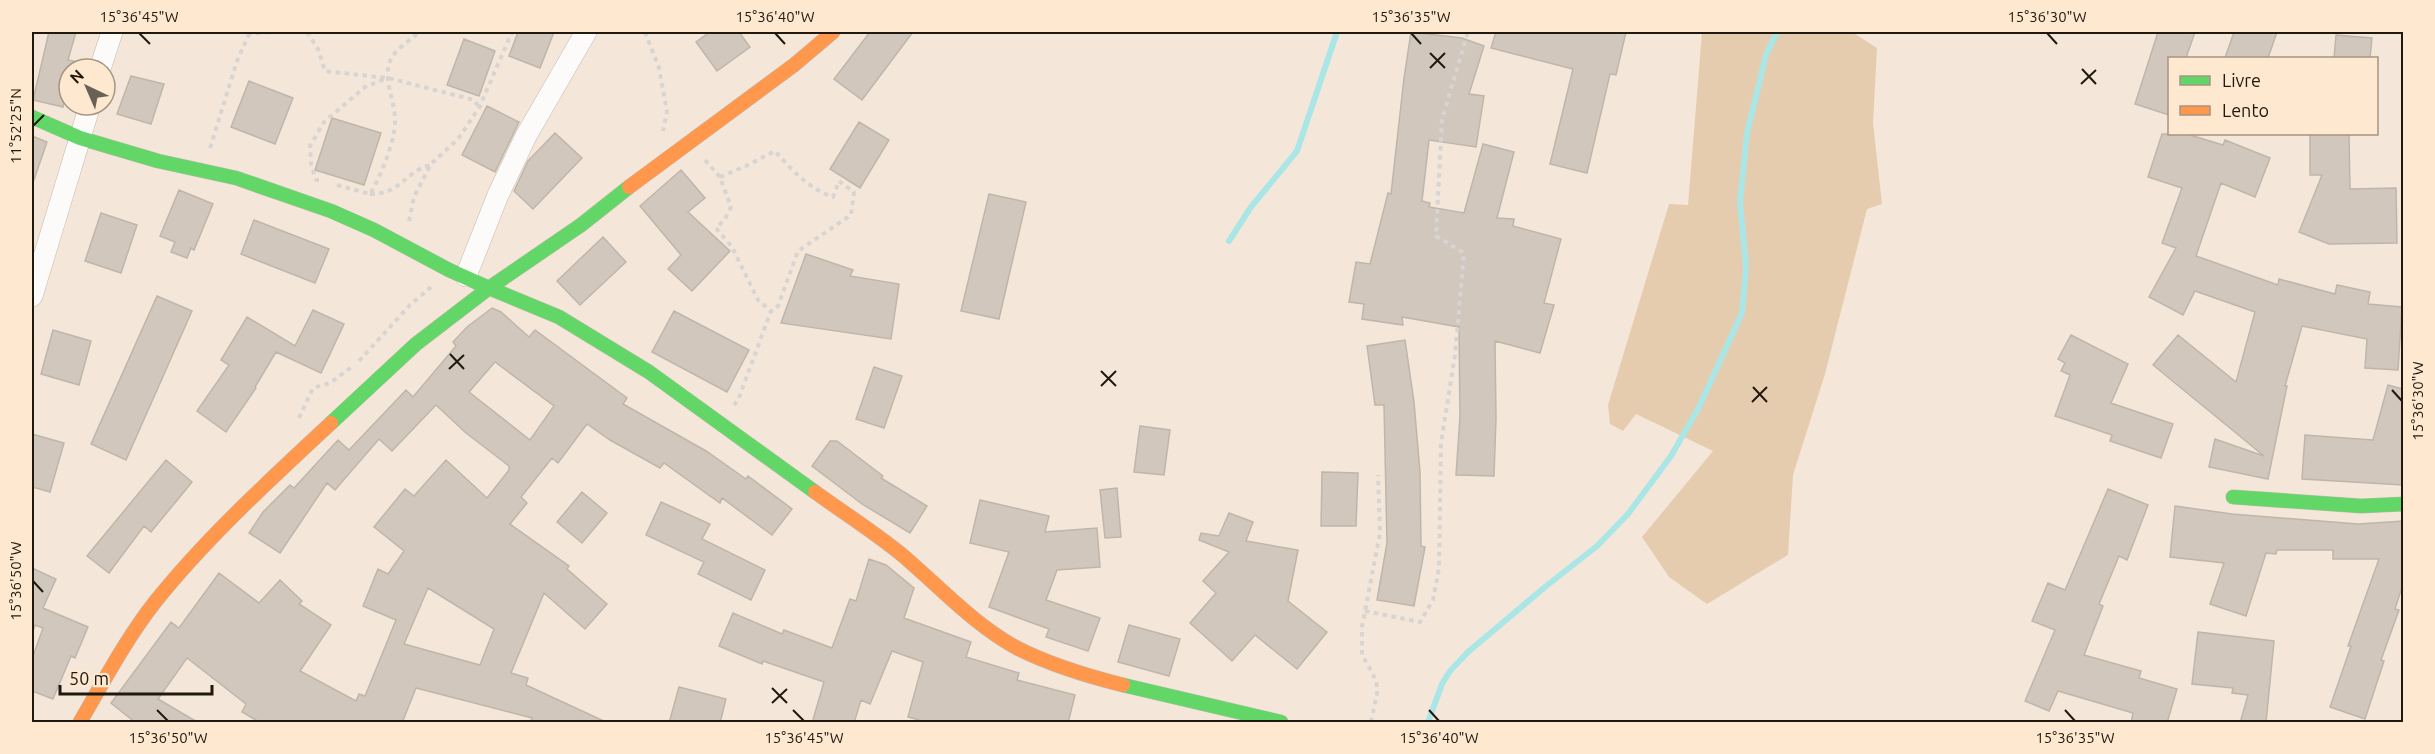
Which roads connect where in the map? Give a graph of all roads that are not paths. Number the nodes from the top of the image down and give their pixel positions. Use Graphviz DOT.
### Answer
graph roads {
  1 [pos="112,32"];
  2 [pos="586,32"];
  3 [pos="834,32"];
  4 [pos="104,57"];
  5 [pos="32,117"];
  6 [pos="86,117"];
  7 [pos="80,138"];
  8 [pos="466,276"];
  9 [pos="489,288"];
  10 [pos="32,296"];
  11 [pos="2233,497"];
  12 [pos="2403,504"];
  13 [pos="80,723"];
  14 [pos="1281,723"];
  1 -- 4 [label="street"];
  2 -- 8 [label="street"];
  3 -- 9 [label="street"];
  5 -- 7 [label="street"];
  6 -- 7 [label="street"];
  7 -- 8 [label="street"];
  7 -- 10 [label="street"];
  8 -- 9 [label="street"];
  9 -- 13 [label="street"];
  9 -- 14 [label="street"];
  11 -- 12 [label="street"];
}
